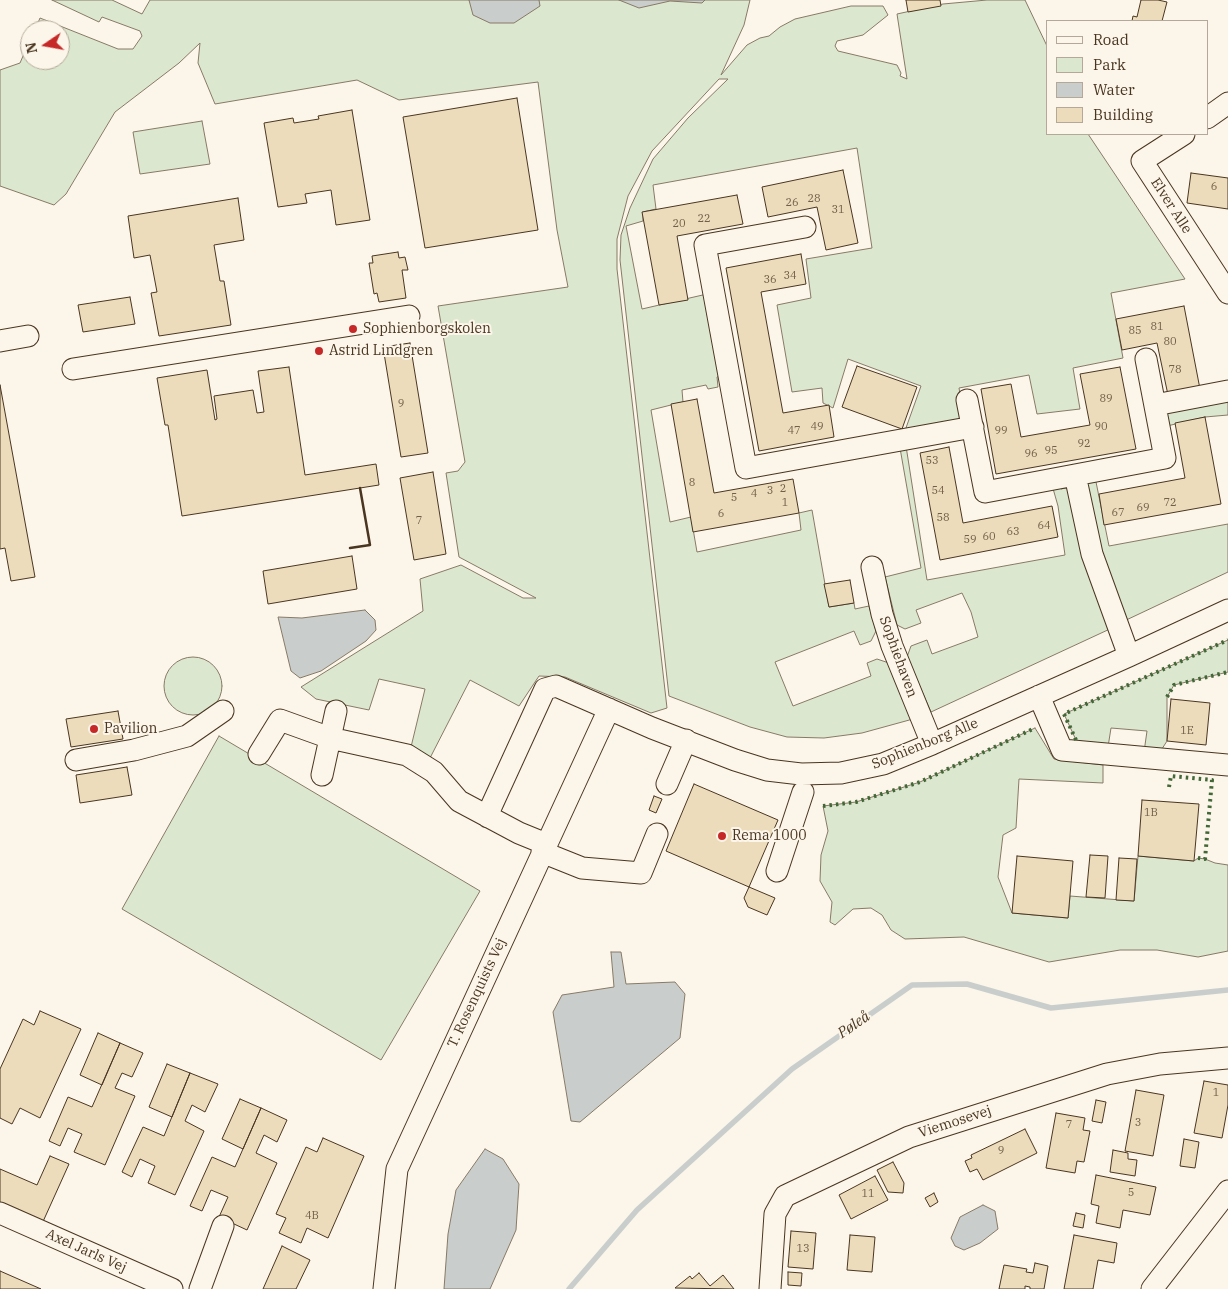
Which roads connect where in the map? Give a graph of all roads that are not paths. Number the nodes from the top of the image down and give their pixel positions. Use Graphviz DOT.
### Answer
graph roads {
  1 [pos="1228,103"];
  2 [pos="1208,117"];
  3 [pos="1182,135"];
  4 [pos="805,228"];
  5 [pos="1228,293"];
  6 [pos="409,316"];
  7 [pos="28,336"];
  8 [pos="0,341"];
  9 [pos="1146,359"];
  10 [pos="73,369"];
  11 [pos="1228,391"];
  12 [pos="967,400"];
  13 [pos="1155,405"];
  14 [pos="973,427"];
  15 [pos="1075,474"];
  16 [pos="872,567"];
  17 [pos="1228,610"];
  18 [pos="1129,656"];
  19 [pos="1040,696"];
  20 [pos="609,708"];
  21 [pos="222,711"];
  22 [pos="336,711"];
  23 [pos="330,738"];
  24 [pos="686,740"];
  25 [pos="932,744"];
  26 [pos="259,754"];
  27 [pos="76,760"];
  28 [pos="1228,765"];
  29 [pos="322,775"];
  30 [pos="667,784"];
  31 [pos="802,792"];
  32 [pos="488,817"];
  33 [pos="656,834"];
  34 [pos="544,848"];
  35 [pos="776,871"];
  36 [pos="1228,1058"];
  37 [pos="1228,1191"];
  38 [pos="0,1213"];
  39 [pos="223,1226"];
  40 [pos="172,1289"];
  41 [pos="200,1289"];
  42 [pos="384,1289"];
  43 [pos="770,1289"];
  44 [pos="1152,1289"];
  1 -- 2 [label="street"];
  3 -- 5 [label="street, Elver Alle"];
  4 -- 14 [label="street"];
  6 -- 10 [label="street"];
  7 -- 8 [label="street"];
  9 -- 13 [label="street"];
  11 -- 13 [label="street"];
  12 -- 14 [label="street"];
  13 -- 15 [label="street"];
  14 -- 15 [label="street"];
  15 -- 18 [label="street"];
  16 -- 25 [label="street, Sophiehaven"];
  17 -- 18 [label="street, Sophienborg Alle"];
  18 -- 19 [label="street, Sophienborg Alle"];
  19 -- 25 [label="street, Sophienborg Alle"];
  19 -- 28 [label="street"];
  20 -- 24 [label="street, Sophienborg Alle"];
  20 -- 32 [label="street, Sophienborg Alle"];
  20 -- 34 [label="street, T. Rosenquists Vej"];
  21 -- 27 [label="street"];
  22 -- 23 [label="street"];
  23 -- 26 [label="street"];
  23 -- 29 [label="street"];
  23 -- 32 [label="street"];
  24 -- 25 [label="street, Sophienborg Alle"];
  24 -- 30 [label="street"];
  31 -- 35 [label="street"];
  32 -- 34 [label="street"];
  33 -- 34 [label="street"];
  34 -- 42 [label="street, T. Rosenquists Vej"];
  36 -- 43 [label="street, Viemosevej"];
  37 -- 44 [label="street"];
  38 -- 40 [label="street, Axel Jarls Vej"];
  39 -- 41 [label="street"];
}
